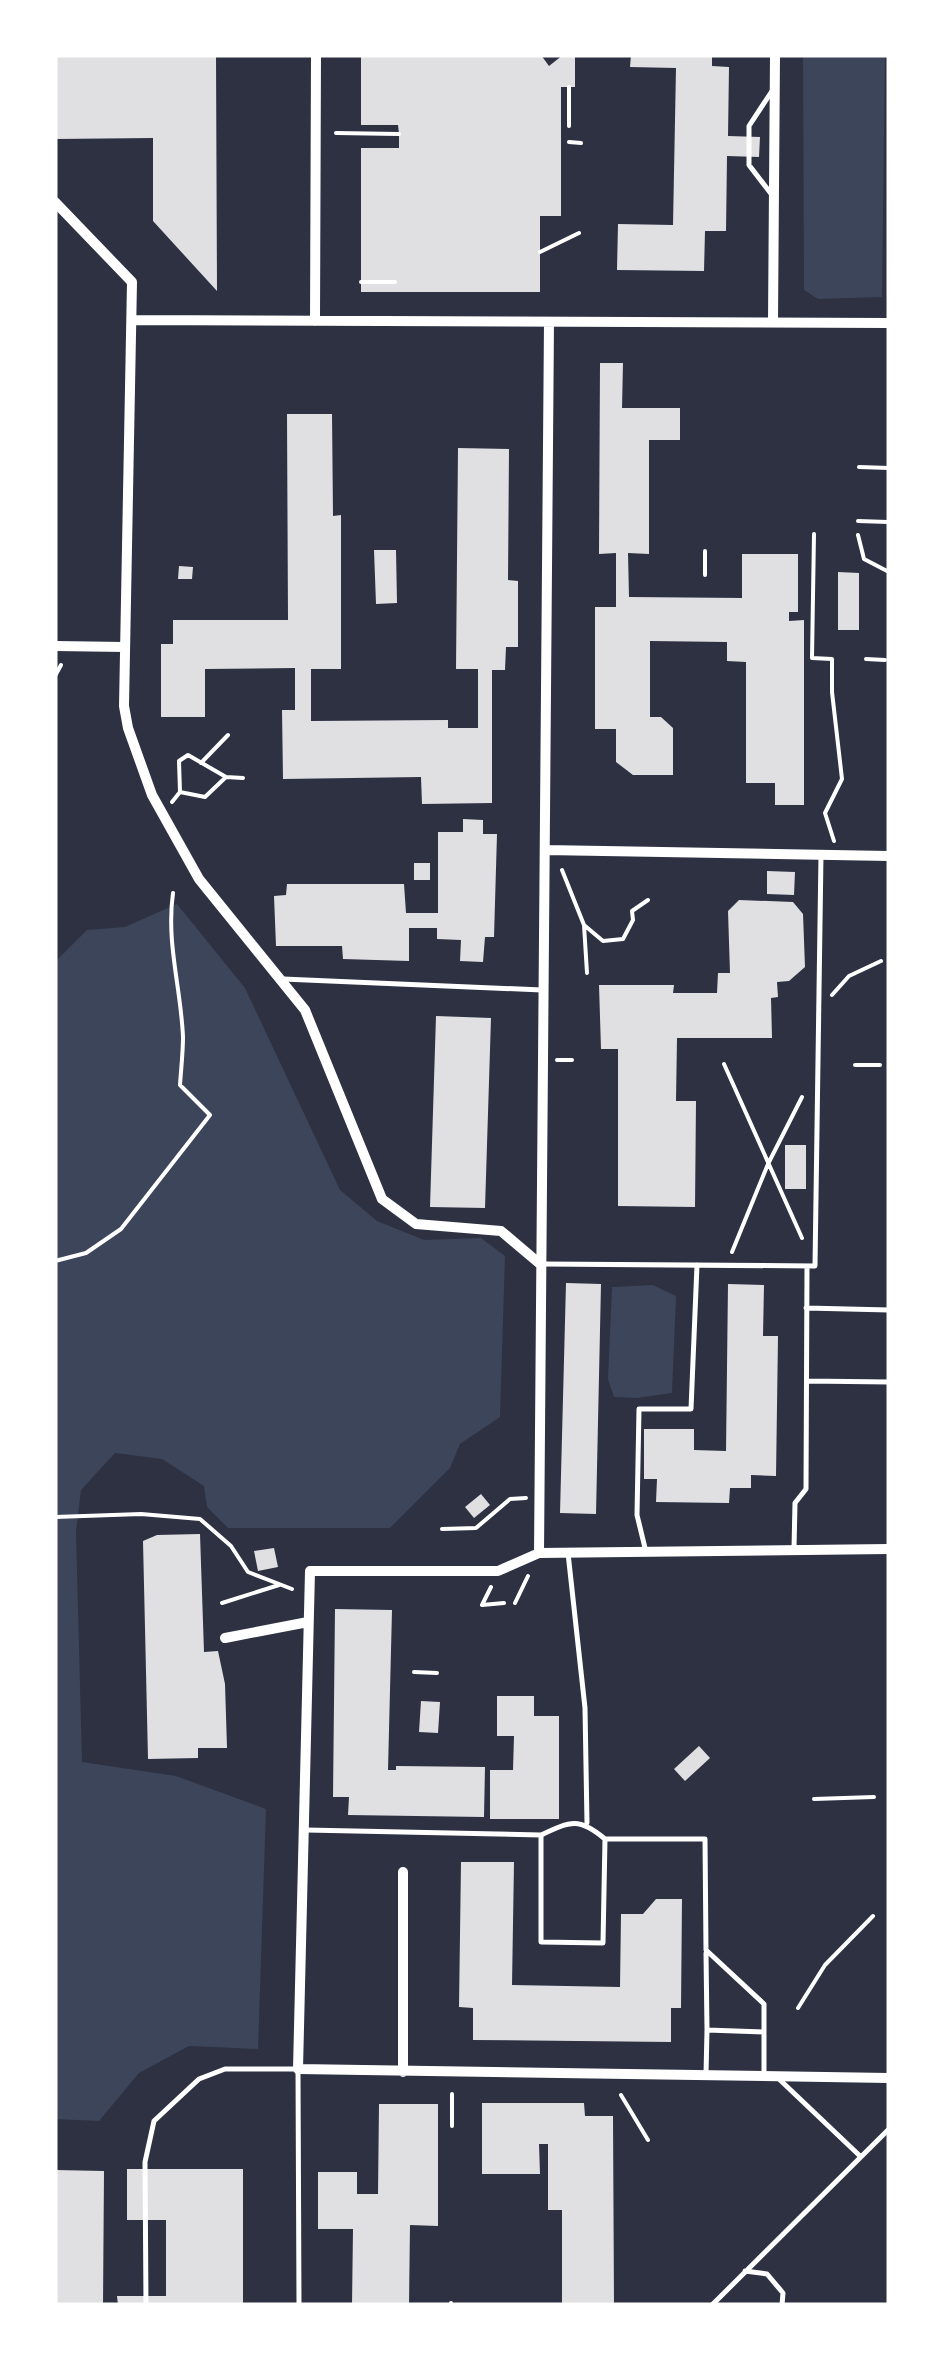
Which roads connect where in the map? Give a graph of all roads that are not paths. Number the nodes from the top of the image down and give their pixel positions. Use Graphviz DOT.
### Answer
graph roads {
  1 [pos="316,55"];
  2 [pos="774,55"];
  3 [pos="774,89"];
  4 [pos="773,195"];
  5 [pos="55,202"];
  6 [pos="132,320"];
  7 [pos="315,321"];
  8 [pos="549,322"];
  9 [pos="773,322"];
  10 [pos="889,323"];
  11 [pos="55,646"];
  12 [pos="125,647"];
  13 [pos="546,850"];
  14 [pos="820,855"];
  15 [pos="889,856"];
  16 [pos="280,979"];
  17 [pos="544,990"];
  18 [pos="540,1264"];
  19 [pos="697,1265"];
  20 [pos="806,1266"];
  21 [pos="806,1308"];
  22 [pos="889,1310"];
  23 [pos="807,1381"];
  24 [pos="889,1382"];
  25 [pos="794,1548"];
  26 [pos="889,1549"];
  27 [pos="646,1552"];
  28 [pos="539,1554"];
  29 [pos="568,1554"];
  30 [pos="308,1622"];
  31 [pos="225,1638"];
  32 [pos="586,1824"];
  33 [pos="302,1830"];
  34 [pos="541,1835"];
  35 [pos="605,1839"];
  36 [pos="402,1872"];
  37 [pos="706,1950"];
  38 [pos="707,2030"];
  39 [pos="764,2032"];
  40 [pos="298,2069"];
  41 [pos="403,2072"];
  42 [pos="706,2074"];
  43 [pos="770,2076"];
  44 [pos="889,2078"];
  45 [pos="889,2128"];
  46 [pos="860,2156"];
  47 [pos="746,2272"];
  48 [pos="146,2305"];
  49 [pos="298,2305"];
  50 [pos="712,2305"];
  51 [pos="782,2305"];
  1 -- 7 [label="street"];
  2 -- 3 [label="street"];
  3 -- 4 [label="street"];
  3 -- 4 [label="lane"];
  4 -- 9 [label="street"];
  5 -- 6 [label="street"];
  6 -- 7 [label="street"];
  6 -- 12 [label="street"];
  7 -- 8 [label="street"];
  8 -- 9 [label="street"];
  8 -- 13 [label="street"];
  9 -- 10 [label="street"];
  11 -- 12 [label="street"];
  12 -- 16 [label="street"];
  13 -- 14 [label="street"];
  13 -- 17 [label="street"];
  14 -- 15 [label="street"];
  14 -- 20 [label="lane"];
  16 -- 17 [label="lane"];
  16 -- 18 [label="street"];
  17 -- 18 [label="street"];
  18 -- 19 [label="lane"];
  18 -- 28 [label="street"];
  19 -- 20 [label="lane"];
  19 -- 27 [label="lane"];
  20 -- 21 [label="lane"];
  21 -- 22 [label="lane"];
  21 -- 23 [label="lane"];
  23 -- 24 [label="lane"];
  23 -- 25 [label="lane"];
  25 -- 26 [label="street"];
  25 -- 27 [label="street"];
  27 -- 29 [label="street"];
  28 -- 29 [label="street"];
  28 -- 30 [label="street"];
  29 -- 32 [label="lane"];
  30 -- 31 [label="street"];
  30 -- 33 [label="street"];
  32 -- 34 [label="lane"];
  32 -- 35 [label="lane"];
  33 -- 34 [label="lane"];
  33 -- 40 [label="street"];
  34 -- 35 [label="lane"];
  35 -- 37 [label="lane"];
  36 -- 41 [label="street"];
  37 -- 38 [label="lane"];
  37 -- 39 [label="lane"];
  38 -- 39 [label="lane"];
  38 -- 42 [label="lane"];
  39 -- 43 [label="lane"];
  40 -- 41 [label="street"];
  40 -- 48 [label="lane"];
  40 -- 49 [label="lane"];
  41 -- 42 [label="street"];
  42 -- 43 [label="street"];
  43 -- 44 [label="street"];
  43 -- 46 [label="lane"];
  45 -- 46 [label="lane"];
  46 -- 47 [label="lane"];
  47 -- 50 [label="lane"];
  47 -- 51 [label="lane"];
}
